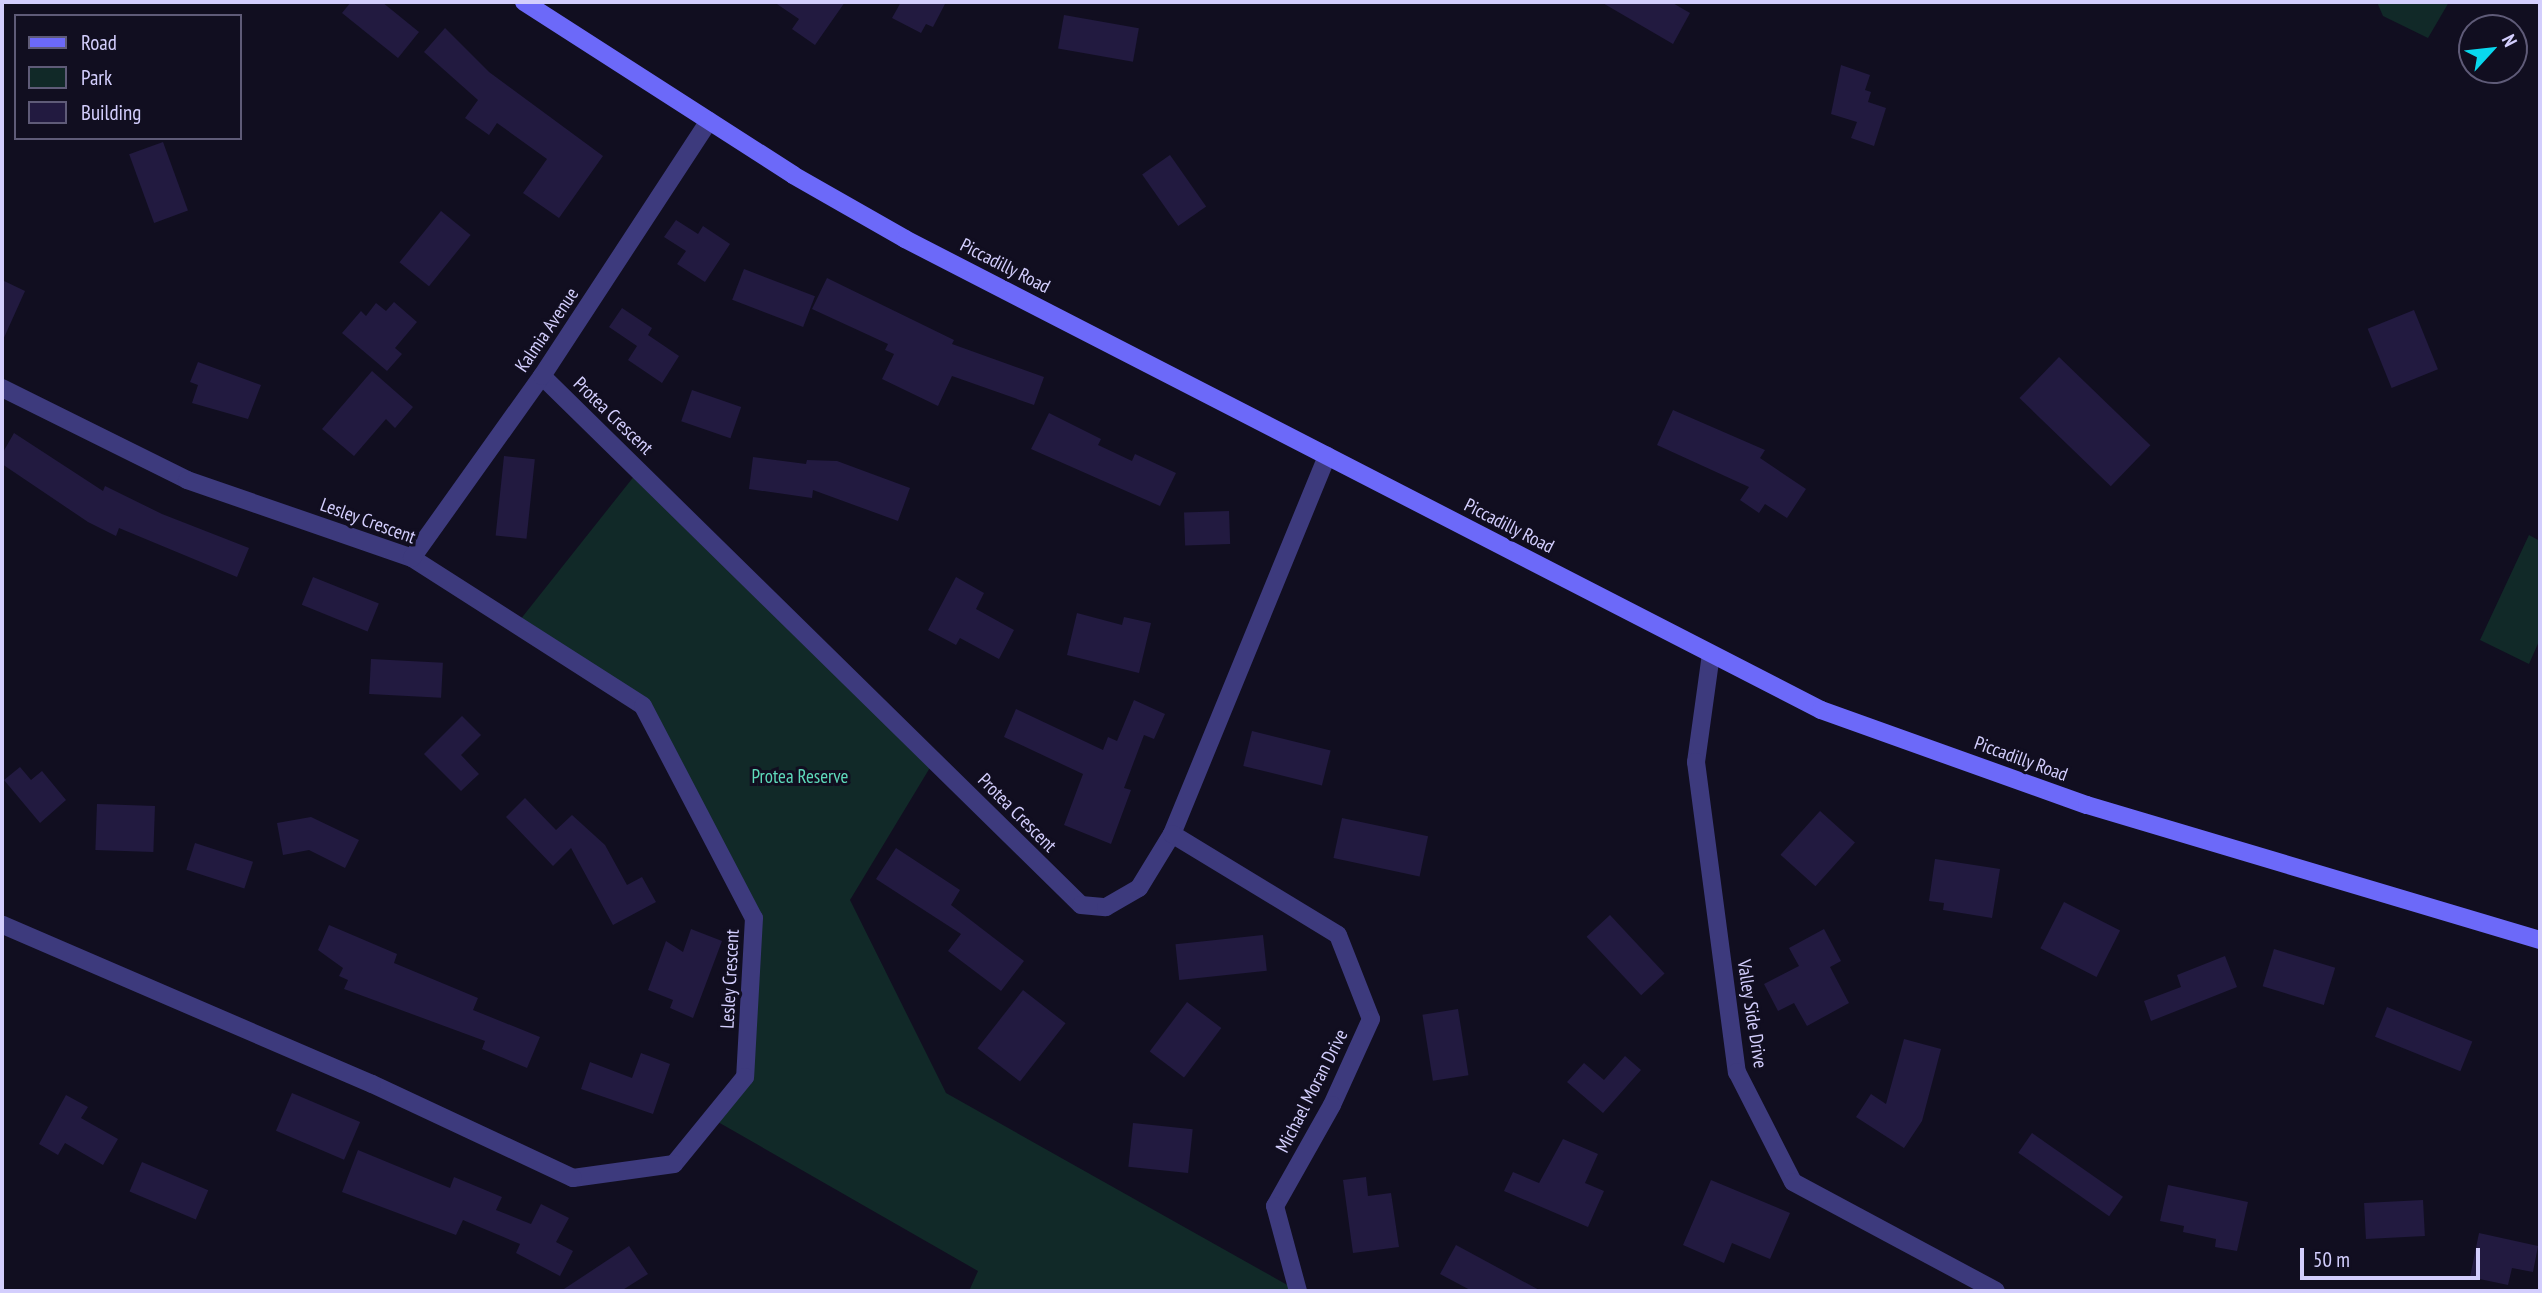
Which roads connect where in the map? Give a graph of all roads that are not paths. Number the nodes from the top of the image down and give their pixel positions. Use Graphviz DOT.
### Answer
graph roads {
  1 [pos="524,2"];
  2 [pos="709,121"];
  3 [pos="542,376"];
  4 [pos="2,388"];
  5 [pos="1327,456"];
  6 [pos="411,558"];
  7 [pos="1711,654"];
  8 [pos="1172,834"];
  9 [pos="2,925"];
  10 [pos="2540,940"];
  11 [pos="1298,1291"];
  12 [pos="1996,1291"];
  1 -- 2 [label="main road, Piccadilly Road"];
  2 -- 3 [label="street, Kalmia Avenue"];
  2 -- 5 [label="main road, Piccadilly Road"];
  3 -- 6 [label="street, Kalmia Avenue"];
  3 -- 8 [label="street, Protea Crescent"];
  4 -- 6 [label="street, Lesley Crescent"];
  5 -- 7 [label="main road, Piccadilly Road"];
  5 -- 8 [label="street, Protea Crescent"];
  6 -- 9 [label="street, Lesley Crescent"];
  7 -- 10 [label="main road, Piccadilly Road"];
  7 -- 12 [label="street, Valley Side Drive"];
  8 -- 11 [label="street, Michael Moran Drive"];
}
